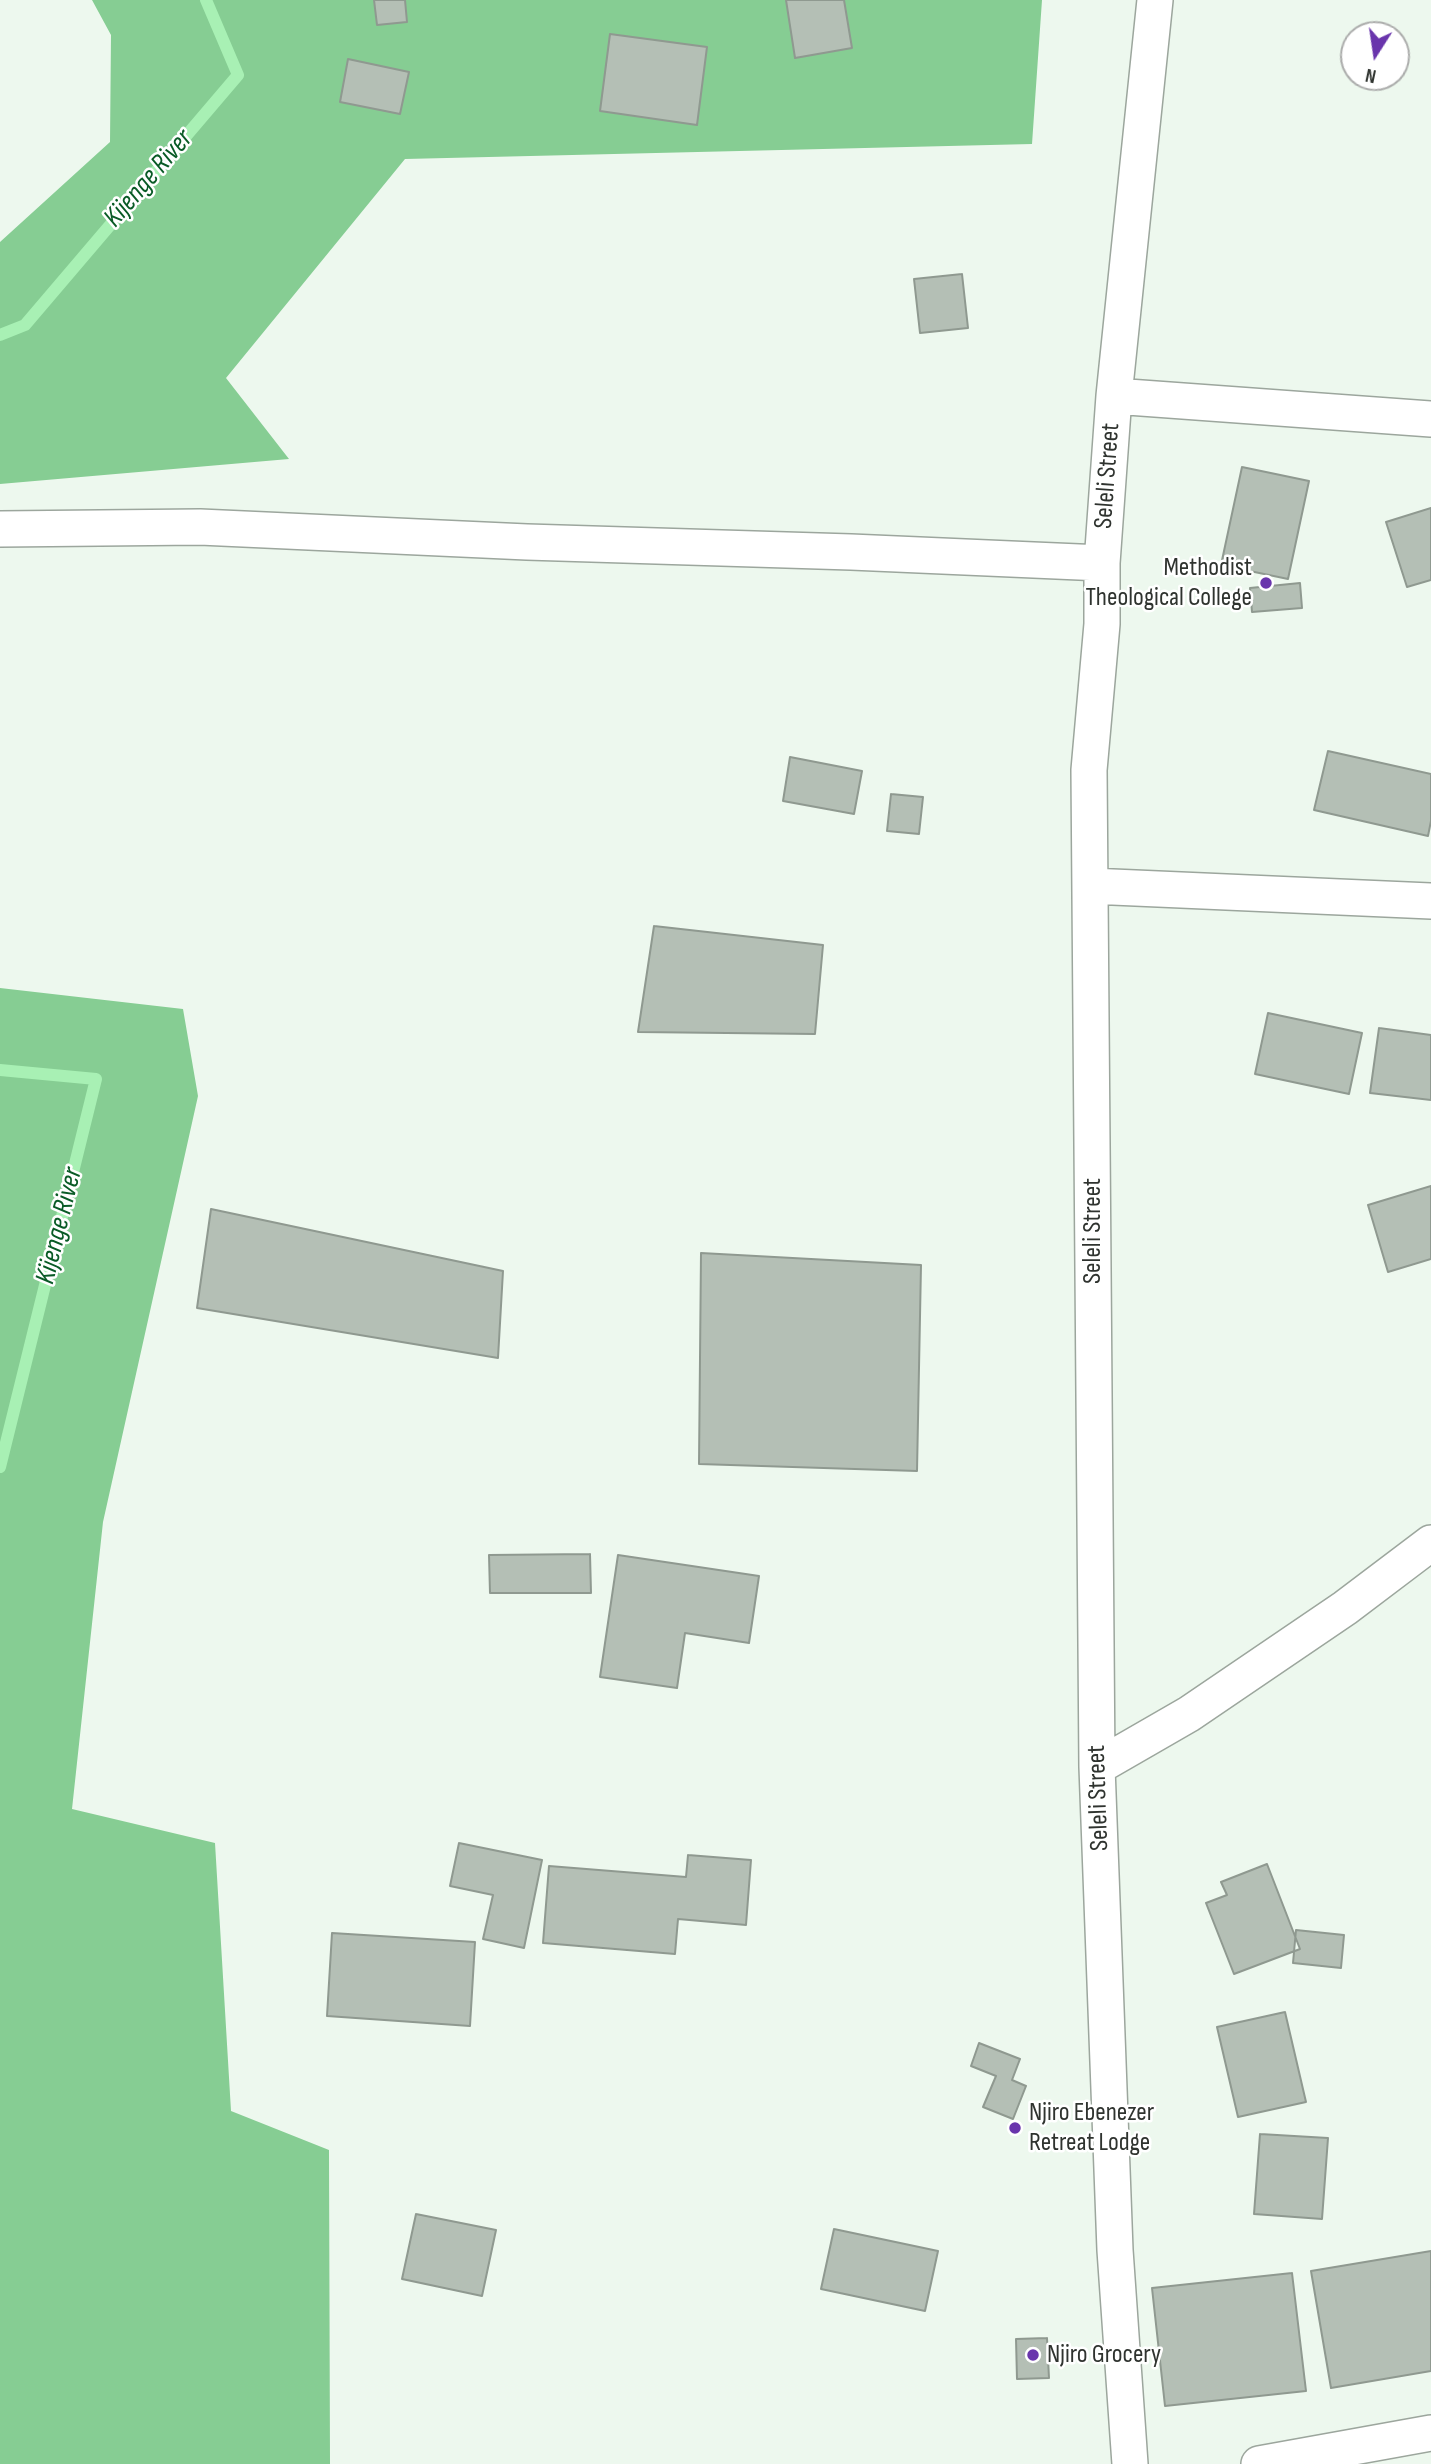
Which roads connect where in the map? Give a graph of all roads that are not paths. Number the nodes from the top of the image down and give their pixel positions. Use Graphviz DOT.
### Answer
graph roads {
  1 [pos="1155,0"];
  2 [pos="1114,396"];
  3 [pos="1431,419"];
  4 [pos="0,529"];
  5 [pos="1102,563"];
  6 [pos="1090,886"];
  7 [pos="1431,901"];
  8 [pos="1431,1543"];
  9 [pos="1097,1767"];
  10 [pos="1431,2433"];
  11 [pos="1130,2464"];
  12 [pos="1259,2464"];
  1 -- 2 [label="street, Seleli Street"];
  2 -- 3 [label="street"];
  2 -- 5 [label="street, Seleli Street"];
  4 -- 5 [label="street"];
  5 -- 6 [label="street, Seleli Street"];
  6 -- 7 [label="street"];
  6 -- 9 [label="street, Seleli Street"];
  8 -- 9 [label="street"];
  9 -- 11 [label="street, Seleli Street"];
  10 -- 12 [label="street"];
}
